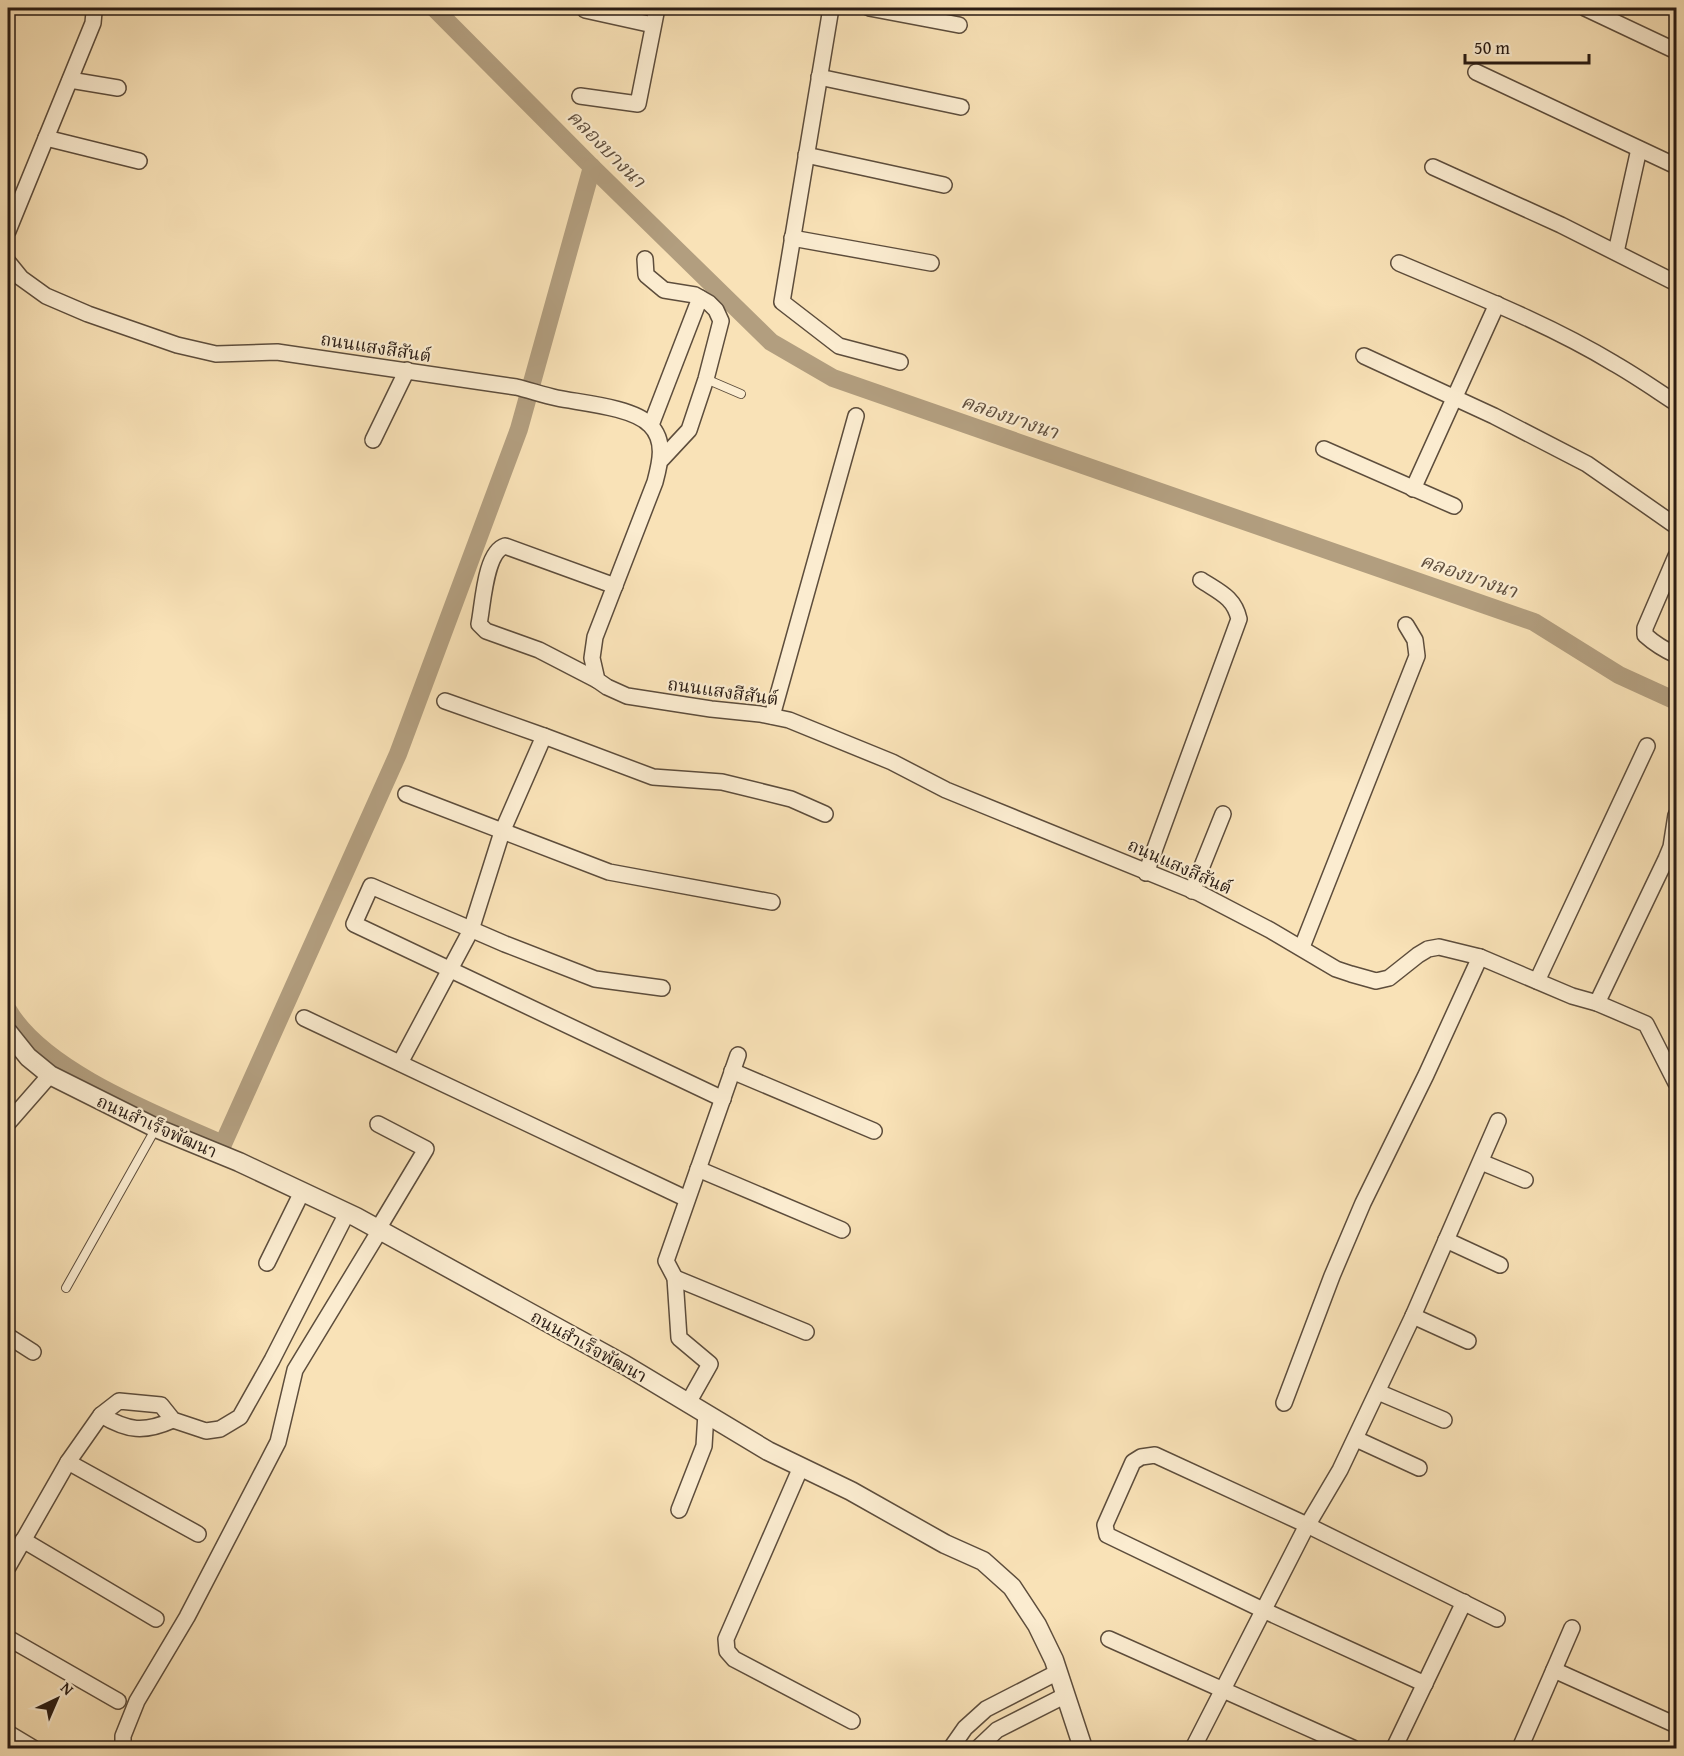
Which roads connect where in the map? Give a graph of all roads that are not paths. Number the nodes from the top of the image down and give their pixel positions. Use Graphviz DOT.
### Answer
graph roads {
  1 [pos="91,8"];
  2 [pos="657,8"];
  3 [pos="831,8"];
  4 [pos="869,8"];
  5 [pos="1585,8"];
  6 [pos="585,10"];
  7 [pos="653,25"];
  8 [pos="958,25"];
  9 [pos="1676,49"];
  10 [pos="1476,72"];
  11 [pos="819,77"];
  12 [pos="70,80"];
  13 [pos="118,88"];
  14 [pos="580,96"];
  15 [pos="961,106"];
  16 [pos="46,138"];
  17 [pos="1639,149"];
  18 [pos="806,155"];
  19 [pos="139,161"];
  20 [pos="1677,166"];
  21 [pos="1433,167"];
  22 [pos="944,184"];
  23 [pos="8,231"];
  24 [pos="792,238"];
  25 [pos="1616,252"];
  26 [pos="645,259"];
  27 [pos="8,262"];
  28 [pos="931,263"];
  29 [pos="1399,263"];
  30 [pos="1677,283"];
  31 [pos="700,298"];
  32 [pos="1497,304"];
  33 [pos="1364,356"];
  34 [pos="900,362"];
  35 [pos="407,370"];
  36 [pos="706,379"];
  37 [pos="741,394"];
  38 [pos="1455,399"];
  39 [pos="1677,403"];
  40 [pos="856,416"];
  41 [pos="651,425"];
  42 [pos="373,440"];
  43 [pos="1324,449"];
  44 [pos="662,459"];
  45 [pos="1413,489"];
  46 [pos="1454,506"];
  47 [pos="1677,526"];
  48 [pos="1677,556"];
  49 [pos="1201,580"];
  50 [pos="615,586"];
  51 [pos="1406,625"];
  52 [pos="1677,655"];
  53 [pos="597,680"];
  54 [pos="446,701"];
  55 [pos="772,716"];
  56 [pos="544,736"];
  57 [pos="1647,746"];
  58 [pos="406,794"];
  59 [pos="825,814"];
  60 [pos="1223,814"];
  61 [pos="1676,814"];
  62 [pos="502,832"];
  63 [pos="1146,873"];
  64 [pos="1192,891"];
  65 [pos="772,902"];
  66 [pos="471,930"];
  67 [pos="1302,947"];
  68 [pos="1480,957"];
  69 [pos="450,970"];
  70 [pos="1537,981"];
  71 [pos="662,988"];
  72 [pos="1597,1003"];
  73 [pos="304,1018"];
  74 [pos="8,1032"];
  75 [pos="738,1055"];
  76 [pos="400,1063"];
  77 [pos="732,1071"];
  78 [pos="50,1076"];
  79 [pos="1677,1083"];
  80 [pos="723,1099"];
  81 [pos="1498,1121"];
  82 [pos="8,1123"];
  83 [pos="378,1124"];
  84 [pos="156,1128"];
  85 [pos="874,1131"];
  86 [pos="1481,1162"];
  87 [pos="698,1169"];
  88 [pos="1525,1180"];
  89 [pos="302,1192"];
  90 [pos="687,1199"];
  91 [pos="347,1213"];
  92 [pos="379,1230"];
  93 [pos="842,1230"];
  94 [pos="1446,1240"];
  95 [pos="267,1263"];
  96 [pos="1500,1265"];
  97 [pos="675,1278"];
  98 [pos="66,1288"];
  99 [pos="1413,1316"];
  100 [pos="806,1332"];
  101 [pos="8,1336"];
  102 [pos="1468,1341"];
  103 [pos="33,1352"];
  104 [pos="1378,1392"];
  105 [pos="1284,1402"];
  106 [pos="688,1403"];
  107 [pos="706,1413"];
  108 [pos="101,1415"];
  109 [pos="173,1420"];
  110 [pos="1444,1420"];
  111 [pos="1356,1439"];
  112 [pos="68,1462"];
  113 [pos="801,1467"];
  114 [pos="1419,1468"];
  115 [pos="679,1510"];
  116 [pos="1308,1525"];
  117 [pos="198,1534"];
  118 [pos="23,1540"];
  119 [pos="8,1567"];
  120 [pos="1464,1602"];
  121 [pos="1263,1610"];
  122 [pos="156,1619"];
  123 [pos="1497,1619"];
  124 [pos="1572,1628"];
  125 [pos="8,1638"];
  126 [pos="1108,1639"];
  127 [pos="1554,1670"];
  128 [pos="1058,1672"];
  129 [pos="1425,1684"];
  130 [pos="1222,1690"];
  131 [pos="1065,1695"];
  132 [pos="118,1701"];
  133 [pos="852,1721"];
  134 [pos="1677,1725"];
  135 [pos="8,1733"];
  136 [pos="33,1749"];
  137 [pos="123,1749"];
  138 [pos="951,1749"];
  139 [pos="978,1749"];
  140 [pos="1083,1749"];
  141 [pos="1193,1749"];
  142 [pos="1353,1749"];
  143 [pos="1394,1749"];
  144 [pos="1520,1749"];
  1 -- 12 [label="street"];
  2 -- 7 [label="street"];
  3 -- 11 [label="street"];
  4 -- 8 [label="street"];
  5 -- 9 [label="street"];
  6 -- 7 [label="street"];
  7 -- 14 [label="street"];
  10 -- 17 [label="street"];
  11 -- 15 [label="street"];
  11 -- 18 [label="street"];
  12 -- 13 [label="street"];
  12 -- 16 [label="street"];
  16 -- 19 [label="street"];
  16 -- 23 [label="street"];
  17 -- 20 [label="street"];
  17 -- 25 [label="street"];
  18 -- 22 [label="street"];
  18 -- 24 [label="street"];
  21 -- 25 [label="street"];
  24 -- 28 [label="street"];
  24 -- 34 [label="street"];
  25 -- 30 [label="street"];
  26 -- 31 [label="street"];
  27 -- 35 [label="street, ถนนแสงสีสันต์"];
  29 -- 32 [label="street"];
  31 -- 36 [label="street"];
  31 -- 41 [label="street"];
  32 -- 38 [label="street"];
  32 -- 39 [label="street"];
  33 -- 38 [label="street"];
  35 -- 41 [label="street, ถนนแสงสีสันต์"];
  35 -- 42 [label="street"];
  36 -- 37 [label="lane"];
  36 -- 44 [label="street"];
  38 -- 45 [label="street"];
  38 -- 47 [label="street"];
  40 -- 55 [label="street"];
  41 -- 44 [label="street"];
  43 -- 45 [label="street"];
  44 -- 50 [label="street"];
  45 -- 46 [label="street"];
  48 -- 52 [label="street"];
  49 -- 63 [label="street"];
  50 -- 53 [label="street"];
  50 -- 53 [label="street, ถนนแสงสีสันต์"];
  51 -- 67 [label="street"];
  53 -- 55 [label="street, ถนนแสงสีสันต์"];
  54 -- 56 [label="street"];
  55 -- 63 [label="street, ถนนแสงสีสันต์"];
  56 -- 59 [label="street"];
  56 -- 62 [label="street"];
  57 -- 70 [label="street"];
  58 -- 62 [label="street"];
  60 -- 64 [label="street"];
  61 -- 72 [label="street"];
  62 -- 65 [label="street"];
  62 -- 66 [label="street"];
  63 -- 64 [label="street, ถนนแสงสีสันต์"];
  64 -- 67 [label="street, ถนนแสงสีสันต์"];
  66 -- 69 [label="street"];
  66 -- 69 [label="street"];
  66 -- 71 [label="street"];
  67 -- 68 [label="street, ถนนแสงสีสันต์"];
  68 -- 70 [label="street, ถนนแสงสีสันต์"];
  68 -- 105 [label="street"];
  69 -- 76 [label="street"];
  69 -- 80 [label="street"];
  70 -- 72 [label="street, ถนนแสงสีสันต์"];
  72 -- 79 [label="street, ถนนแสงสีสันต์"];
  73 -- 76 [label="street"];
  74 -- 78 [label="street, ถนนสำเร็จพัฒนา"];
  75 -- 77 [label="street"];
  76 -- 90 [label="street"];
  77 -- 80 [label="street"];
  77 -- 85 [label="street"];
  78 -- 82 [label="street"];
  78 -- 84 [label="street, ถนนสำเร็จพัฒนา"];
  80 -- 87 [label="street"];
  81 -- 86 [label="street"];
  83 -- 92 [label="street"];
  84 -- 89 [label="street, ถนนสำเร็จพัฒนา"];
  84 -- 98 [label="lane"];
  86 -- 88 [label="street"];
  86 -- 94 [label="street"];
  87 -- 90 [label="street"];
  87 -- 93 [label="street"];
  89 -- 91 [label="street, ถนนสำเร็จพัฒนา"];
  89 -- 95 [label="street"];
  90 -- 97 [label="street"];
  91 -- 92 [label="street, ถนนสำเร็จพัฒนา"];
  91 -- 109 [label="street"];
  92 -- 106 [label="street, ถนนสำเร็จพัฒนา"];
  92 -- 137 [label="street"];
  94 -- 96 [label="street"];
  94 -- 99 [label="street"];
  97 -- 100 [label="street"];
  97 -- 106 [label="street"];
  99 -- 102 [label="street"];
  99 -- 104 [label="street"];
  101 -- 103 [label="street"];
  104 -- 110 [label="street"];
  104 -- 111 [label="street"];
  106 -- 107 [label="street, ถนนสำเร็จพัฒนา"];
  107 -- 113 [label="street, ถนนสำเร็จพัฒนา"];
  107 -- 115 [label="street"];
  108 -- 109 [label="street"];
  108 -- 109 [label="street"];
  108 -- 112 [label="street"];
  111 -- 114 [label="street"];
  111 -- 116 [label="street"];
  112 -- 117 [label="street"];
  112 -- 118 [label="street"];
  113 -- 128 [label="street, ถนนสำเร็จพัฒนา"];
  113 -- 133 [label="street"];
  116 -- 120 [label="street"];
  116 -- 121 [label="street"];
  116 -- 121 [label="street"];
  118 -- 119 [label="street"];
  118 -- 122 [label="street"];
  120 -- 123 [label="street"];
  120 -- 129 [label="street"];
  121 -- 129 [label="street"];
  121 -- 130 [label="street"];
  124 -- 127 [label="street"];
  125 -- 132 [label="street"];
  126 -- 130 [label="street"];
  127 -- 134 [label="street"];
  127 -- 144 [label="street"];
  128 -- 131 [label="street, ถนนสำเร็จพัฒนา"];
  128 -- 138 [label="street"];
  129 -- 143 [label="street"];
  130 -- 141 [label="street"];
  130 -- 142 [label="street"];
  131 -- 139 [label="street"];
  131 -- 140 [label="street, ถนนสำเร็จพัฒนา"];
  135 -- 136 [label="street"];
}
